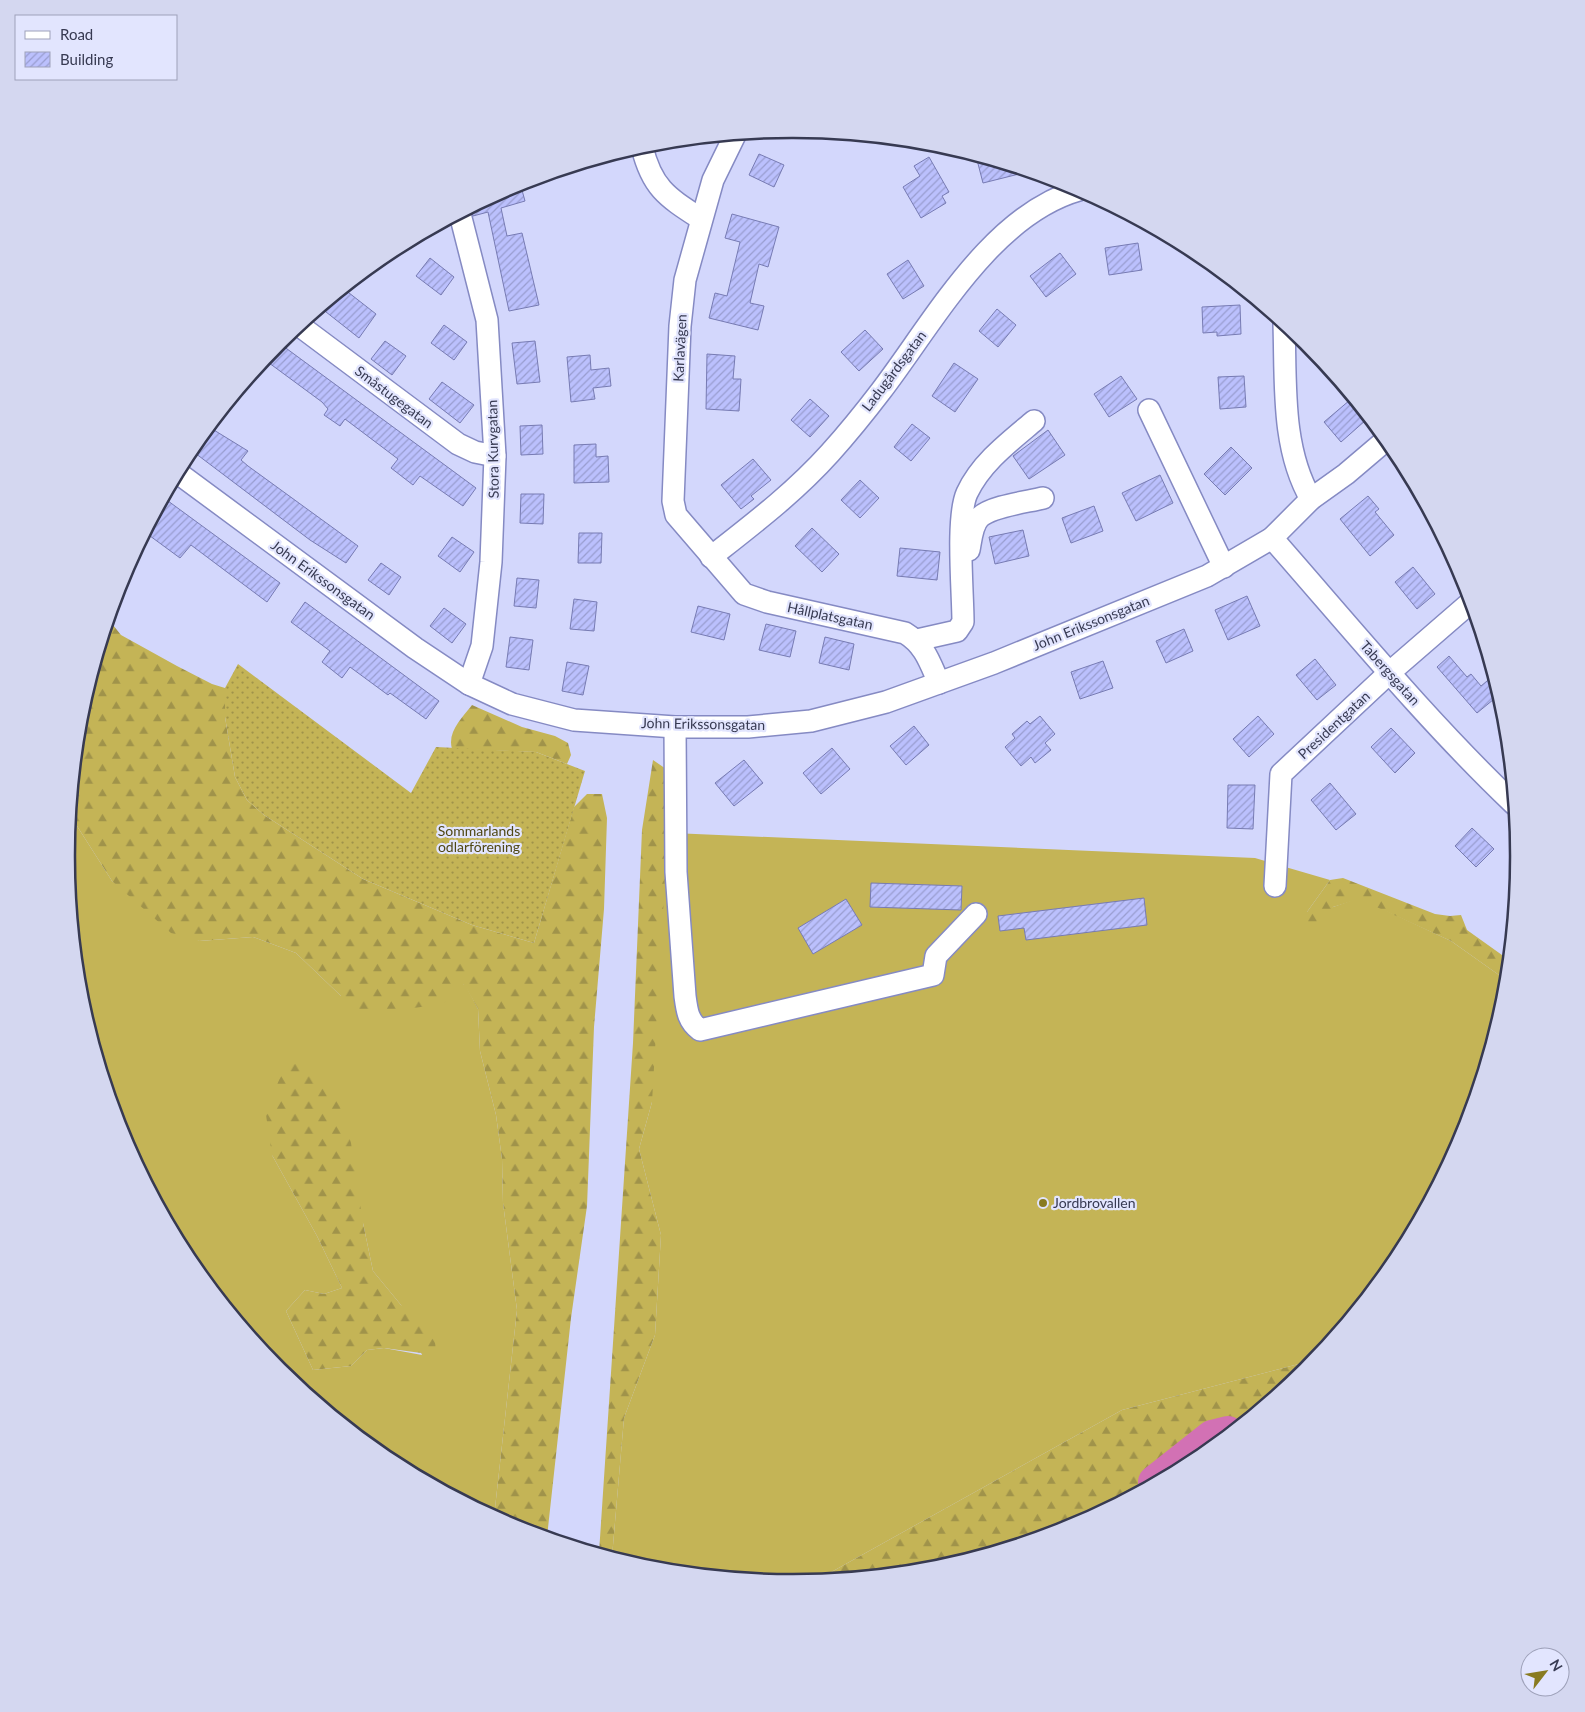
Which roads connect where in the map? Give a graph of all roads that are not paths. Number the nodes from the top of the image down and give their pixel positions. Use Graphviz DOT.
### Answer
graph roads {
  1 [pos="732,142"];
  2 [pos="645,154"];
  3 [pos="1070,194"];
  4 [pos="701,219"];
  5 [pos="461,220"];
  6 [pos="305,330"];
  7 [pos="1284,334"];
  8 [pos="1149,410"];
  9 [pos="1034,421"];
  10 [pos="1380,445"];
  11 [pos="495,456"];
  12 [pos="183,477"];
  13 [pos="1043,498"];
  14 [pos="1311,499"];
  15 [pos="1272,538"];
  16 [pos="711,557"];
  17 [pos="1224,567"];
  18 [pos="963,580"];
  19 [pos="1466,609"];
  20 [pos="916,640"];
  21 [pos="1389,673"];
  22 [pos="939,683"];
  23 [pos="470,684"];
  24 [pos="674,726"];
  25 [pos="1507,797"];
  26 [pos="1275,886"];
  27 [pos="976,914"];
  1 -- 4 [label="street, Karlavägen"];
  2 -- 4 [label="street"];
  3 -- 16 [label="street, Ladugårdsgatan"];
  4 -- 16 [label="street, Karlavägen"];
  5 -- 11 [label="street, Stora Kurvgatan"];
  6 -- 11 [label="street, Småstugegatan"];
  7 -- 14 [label="street"];
  8 -- 17 [label="street"];
  9 -- 18 [label="street"];
  10 -- 14 [label="street, John Erikssonsgatan"];
  11 -- 23 [label="street, Stora Kurvgatan"];
  12 -- 23 [label="street, John Erikssonsgatan"];
  13 -- 18 [label="street"];
  14 -- 15 [label="street, John Erikssonsgatan"];
  15 -- 17 [label="street, John Erikssonsgatan"];
  15 -- 21 [label="street, Tabergsgatan"];
  16 -- 20 [label="street, Hållplatsgatan"];
  17 -- 22 [label="street, John Erikssonsgatan"];
  18 -- 20 [label="street"];
  19 -- 21 [label="street, Presidentgatan"];
  20 -- 22 [label="street"];
  21 -- 25 [label="street, Tabergsgatan"];
  21 -- 26 [label="street, Presidentgatan"];
  22 -- 24 [label="street, John Erikssonsgatan"];
  23 -- 24 [label="street, John Erikssonsgatan"];
  24 -- 27 [label="street"];
}
